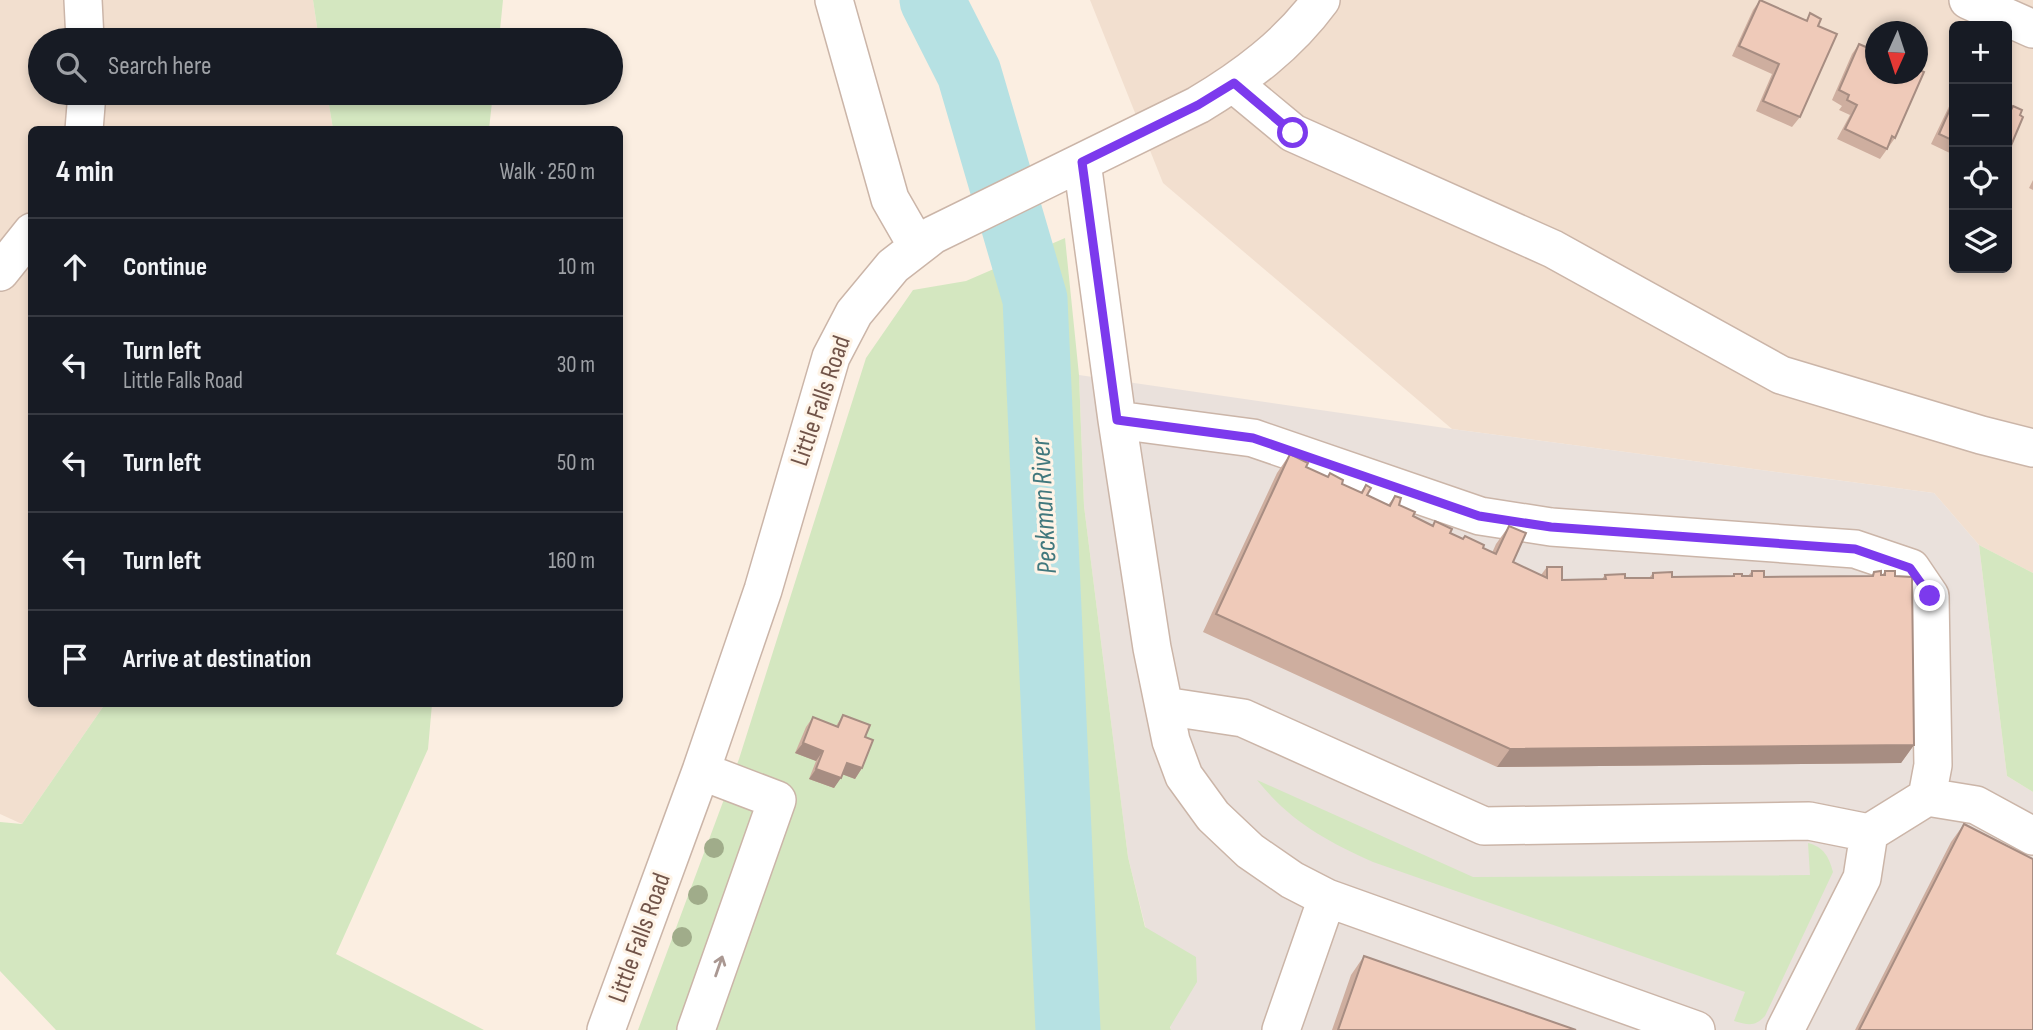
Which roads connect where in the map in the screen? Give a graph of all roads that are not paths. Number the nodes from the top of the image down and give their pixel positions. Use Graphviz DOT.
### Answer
graph roads {
  1 [pos="83,0"];
  2 [pos="834,0"];
  3 [pos="1321,0"];
  4 [pos="1968,0"];
  5 [pos="85,28"];
  6 [pos="2033,29"];
  7 [pos="1234,83"];
  8 [pos="87,105"];
  9 [pos="84,126"];
  10 [pos="1082,162"];
  11 [pos="28,237"];
  12 [pos="917,246"];
  13 [pos="0,272"];
  14 [pos="1117,420"];
  15 [pos="2033,449"];
  16 [pos="1164,706"];
  17 [pos="701,771"];
  18 [pos="1927,797"];
  19 [pos="1869,833"];
  20 [pos="2033,836"];
  21 [pos="1326,898"];
  22 [pos="607,1030"];
  23 [pos="696,1030"];
  24 [pos="1281,1030"];
  25 [pos="1696,1030"];
  26 [pos="1785,1030"];
  1 -- 5 [label="street"];
  2 -- 12 [label="street"];
  3 -- 7 [label="street, Little Falls Road"];
  4 -- 6 [label="street"];
  7 -- 10 [label="street, Little Falls Road"];
  7 -- 15 [label="street"];
  8 -- 9 [label="street"];
  10 -- 12 [label="street, Little Falls Road"];
  10 -- 14 [label="street"];
  11 -- 13 [label="street"];
  12 -- 17 [label="street, Little Falls Road"];
  14 -- 16 [label="street"];
  14 -- 18 [label="street"];
  16 -- 19 [label="street"];
  16 -- 21 [label="street"];
  17 -- 22 [label="street, Little Falls Road"];
  23 -- 17 [label="street, one-way"];
  18 -- 19 [label="street"];
  18 -- 20 [label="street"];
  19 -- 26 [label="street"];
  21 -- 24 [label="street"];
  21 -- 25 [label="street"];
}
